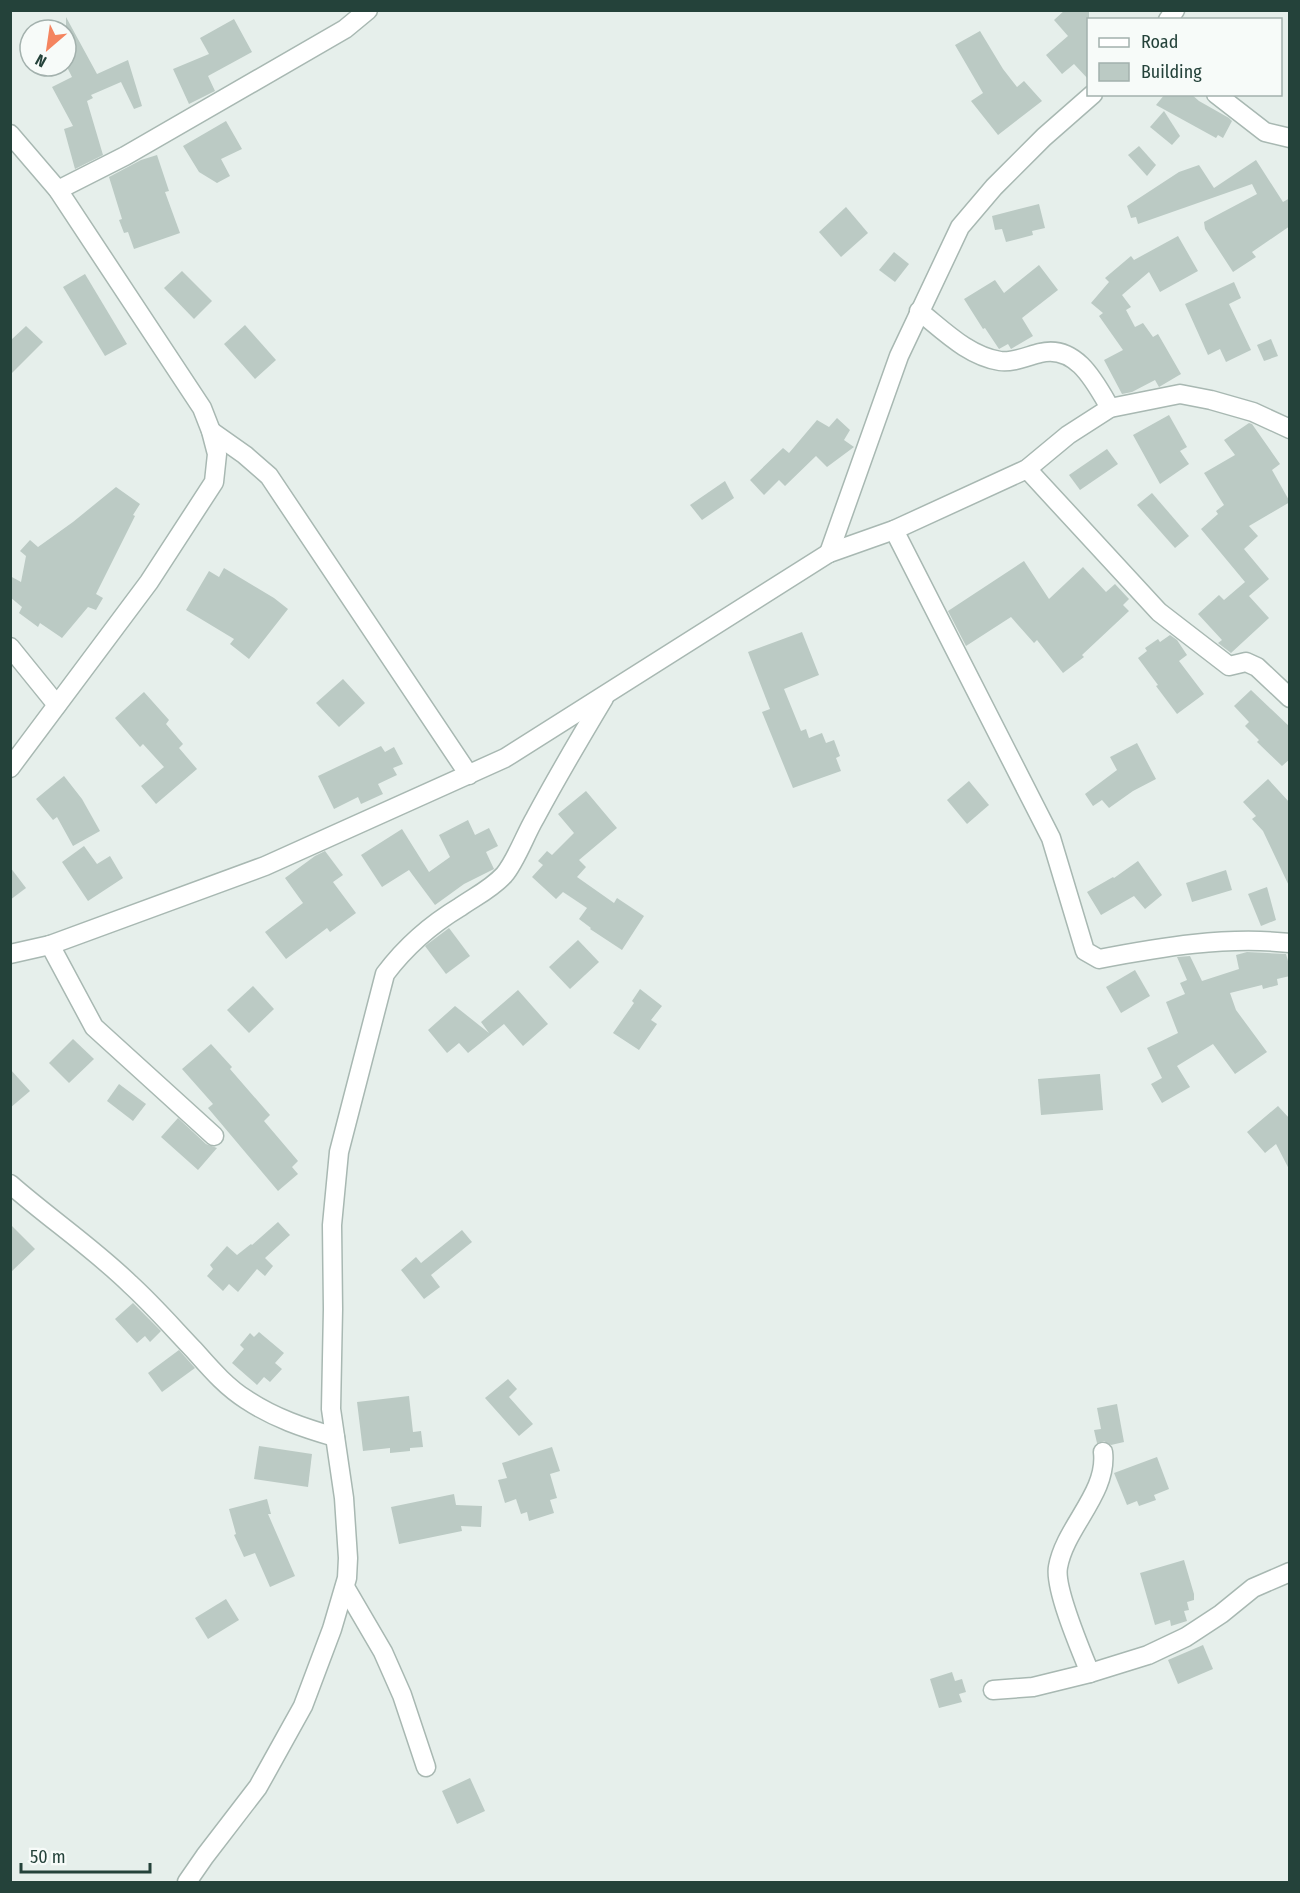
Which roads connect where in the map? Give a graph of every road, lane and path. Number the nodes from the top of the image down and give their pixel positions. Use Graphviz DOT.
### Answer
graph roads {
  1 [pos="368,10"];
  2 [pos="1091,96"];
  3 [pos="1219,96"];
  4 [pos="10,134"];
  5 [pos="1290,138"];
  6 [pos="58,190"];
  7 [pos="919,310"];
  8 [pos="1110,408"];
  9 [pos="1290,429"];
  10 [pos="211,431"];
  11 [pos="1027,469"];
  12 [pos="894,530"];
  13 [pos="830,553"];
  14 [pos="10,647"];
  15 [pos="606,695"];
  16 [pos="1290,699"];
  17 [pos="57,705"];
  18 [pos="10,768"];
  19 [pos="469,775"];
  20 [pos="1290,943"];
  21 [pos="50,945"];
  22 [pos="10,954"];
  23 [pos="214,1136"];
  24 [pos="10,1184"];
  25 [pos="335,1437"];
  26 [pos="1103,1452"];
  27 [pos="1290,1572"];
  28 [pos="345,1587"];
  29 [pos="1089,1673"];
  30 [pos="993,1690"];
  31 [pos="426,1767"];
  32 [pos="187,1882"];
  1 -- 6 [label="street"];
  2 -- 7 [label="street"];
  3 -- 5 [label="street"];
  4 -- 6 [label="street"];
  6 -- 10 [label="street"];
  7 -- 8 [label="street"];
  7 -- 13 [label="street"];
  8 -- 9 [label="street"];
  8 -- 11 [label="street"];
  10 -- 17 [label="street"];
  10 -- 19 [label="street"];
  11 -- 12 [label="street"];
  11 -- 16 [label="street"];
  12 -- 13 [label="street"];
  12 -- 20 [label="street"];
  13 -- 15 [label="street"];
  14 -- 17 [label="street"];
  15 -- 19 [label="street"];
  15 -- 25 [label="street"];
  17 -- 18 [label="street"];
  19 -- 21 [label="street"];
  21 -- 22 [label="street"];
  21 -- 23 [label="street"];
  24 -- 25 [label="street"];
  25 -- 28 [label="street"];
  26 -- 29 [label="street"];
  27 -- 29 [label="street"];
  28 -- 31 [label="street"];
  28 -- 32 [label="street"];
  29 -- 30 [label="street"];
}
